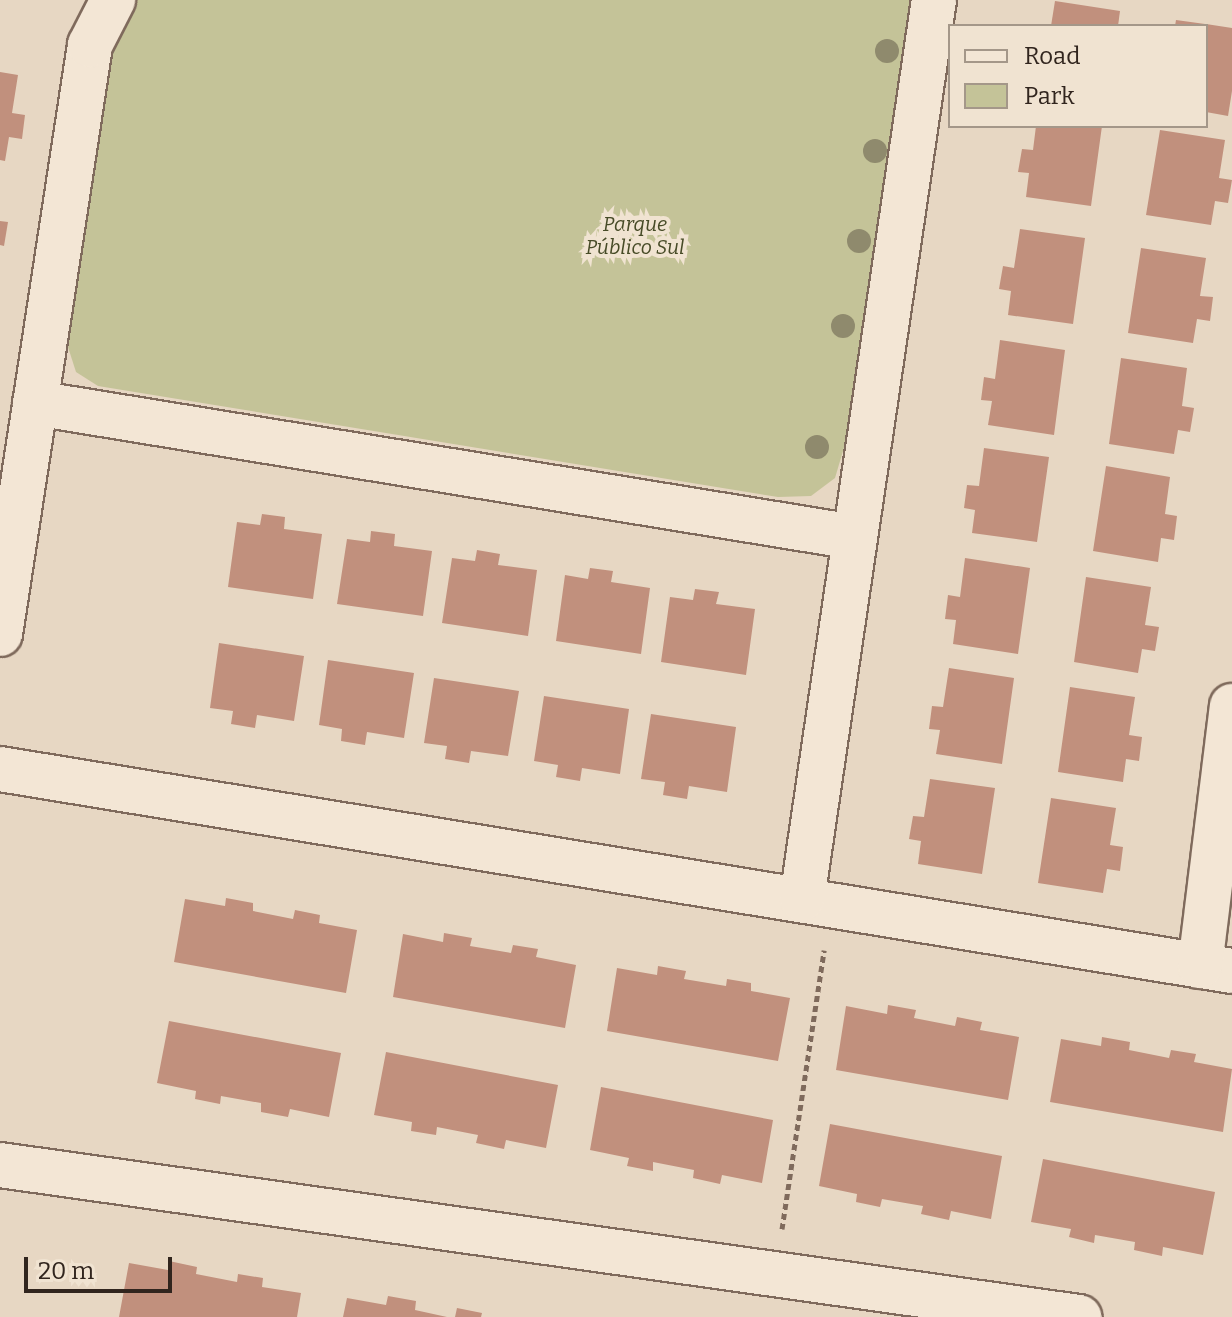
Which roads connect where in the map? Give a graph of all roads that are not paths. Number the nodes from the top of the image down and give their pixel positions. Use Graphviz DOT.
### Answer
graph roads {
  1 [pos="113,0"];
  2 [pos="934,0"];
  3 [pos="35,403"];
  4 [pos="854,537"];
  5 [pos="0,634"];
  6 [pos="1232,706"];
  7 [pos="0,769"];
  8 [pos="816,901"];
  9 [pos="1216,968"];
  10 [pos="0,1165"];
  11 [pos="1079,1317"];
  1 -- 3 [label="street"];
  2 -- 4 [label="street"];
  3 -- 4 [label="street"];
  3 -- 5 [label="street"];
  4 -- 8 [label="street"];
  6 -- 9 [label="street"];
  7 -- 8 [label="street"];
  8 -- 9 [label="street"];
  10 -- 11 [label="street"];
}
